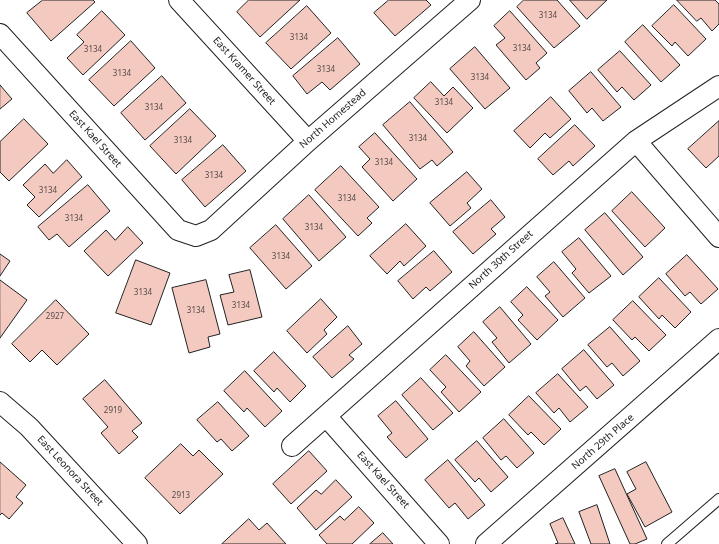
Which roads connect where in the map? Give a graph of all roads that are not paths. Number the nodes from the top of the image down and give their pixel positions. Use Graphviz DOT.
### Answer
graph roads {
  1 [pos="179,0"];
  2 [pos="470,0"];
  3 [pos="0,34"];
  4 [pos="719,86"];
  5 [pos="308,141"];
  6 [pos="636,141"];
  7 [pos="196,236"];
  8 [pos="719,237"];
  9 [pos="719,339"];
  10 [pos="0,402"];
  11 [pos="326,416"];
  12 [pos="292,446"];
  13 [pos="719,499"];
  14 [pos="137,544"];
  15 [pos="439,544"];
  16 [pos="486,544"];
  17 [pos="667,544"];
  1 -- 5 [label="street, East Kramer Street"];
  2 -- 5 [label="street, North Homestead"];
  3 -- 7 [label="street, East Kael Street"];
  4 -- 6 [label="street, North 30th Street"];
  5 -- 7 [label="street, North Homestead"];
  6 -- 8 [label="street"];
  6 -- 11 [label="street, North 30th Street"];
  9 -- 16 [label="street, North 29th Place"];
  10 -- 14 [label="street, East Leonora Street"];
  11 -- 12 [label="street, North 30th Street"];
  11 -- 15 [label="street, East Kael Street"];
  13 -- 17 [label="lane"];
}
